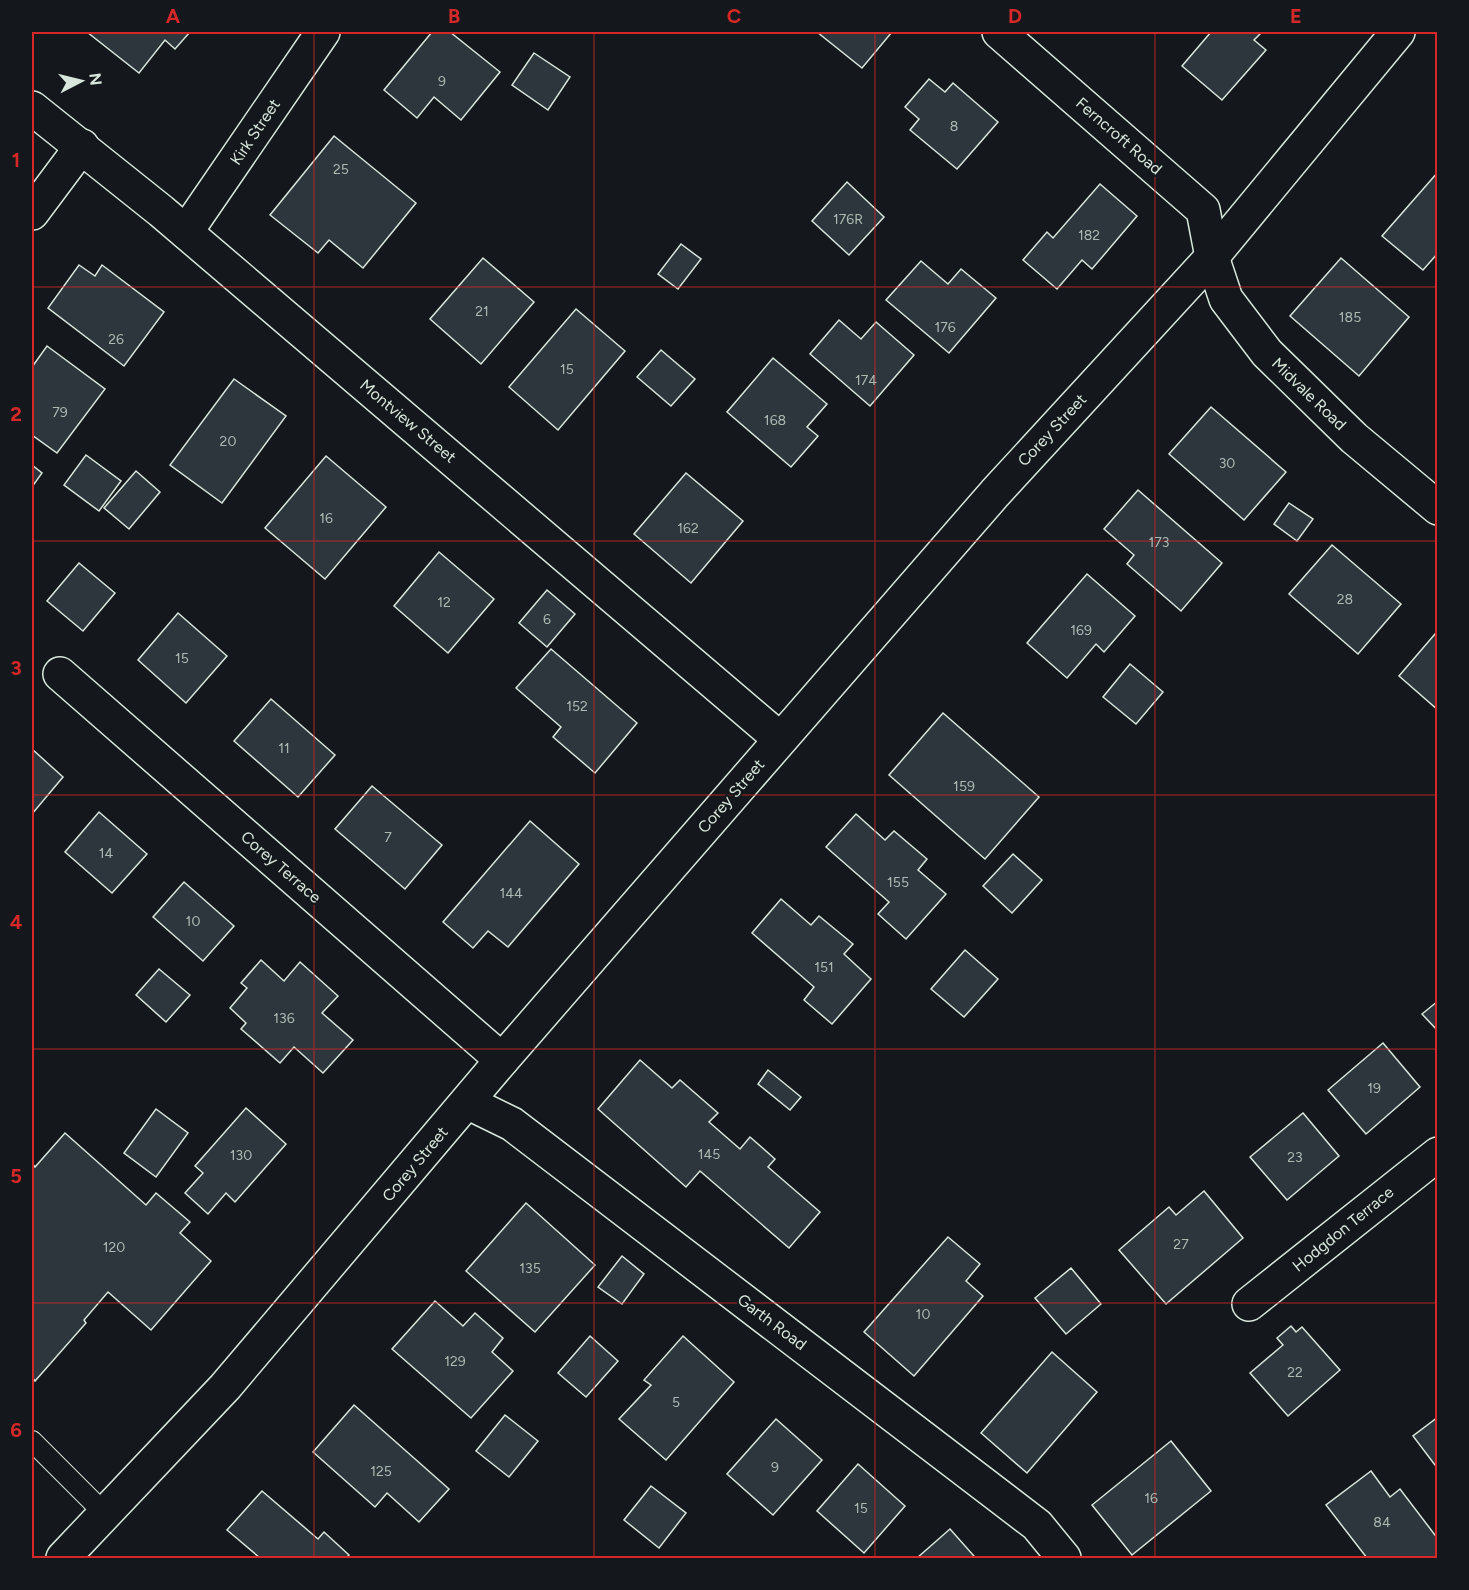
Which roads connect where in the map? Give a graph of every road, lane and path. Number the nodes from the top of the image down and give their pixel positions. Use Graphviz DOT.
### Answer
graph roads {
  1 [pos="323,32"];
  2 [pos="999,32"];
  3 [pos="1398,32"];
  4 [pos="32,108"];
  5 [pos="82,146"];
  6 [pos="32,213"];
  7 [pos="186,232"];
  8 [pos="1212,257"];
  9 [pos="1437,508"];
  10 [pos="60,674"];
  11 [pos="780,739"];
  12 [pos="502,1060"];
  13 [pos="467,1102"];
  14 [pos="1437,1154"];
  15 [pos="1249,1304"];
  16 [pos="32,1441"];
  17 [pos="105,1514"];
  18 [pos="63,1558"];
  19 [pos="1064,1558"];
  1 -- 7 [label="street, Kirk Street"];
  2 -- 8 [label="street, Ferncroft Road"];
  3 -- 8 [label="street, Corey Street"];
  4 -- 5 [label="street, Montview Street"];
  5 -- 6 [label="street"];
  5 -- 7 [label="street, Montview Street"];
  7 -- 11 [label="street, Montview Street"];
  8 -- 9 [label="street, Midvale Road"];
  8 -- 11 [label="street, Corey Street"];
  10 -- 12 [label="street, Corey Terrace"];
  11 -- 12 [label="street, Corey Street"];
  12 -- 13 [label="street, Corey Street"];
  13 -- 17 [label="street, Corey Street"];
  13 -- 19 [label="street, Garth Road"];
  14 -- 15 [label="street, Hodgdon Terrace"];
  16 -- 17 [label="lane"];
  17 -- 18 [label="street, Corey Street"];
}
